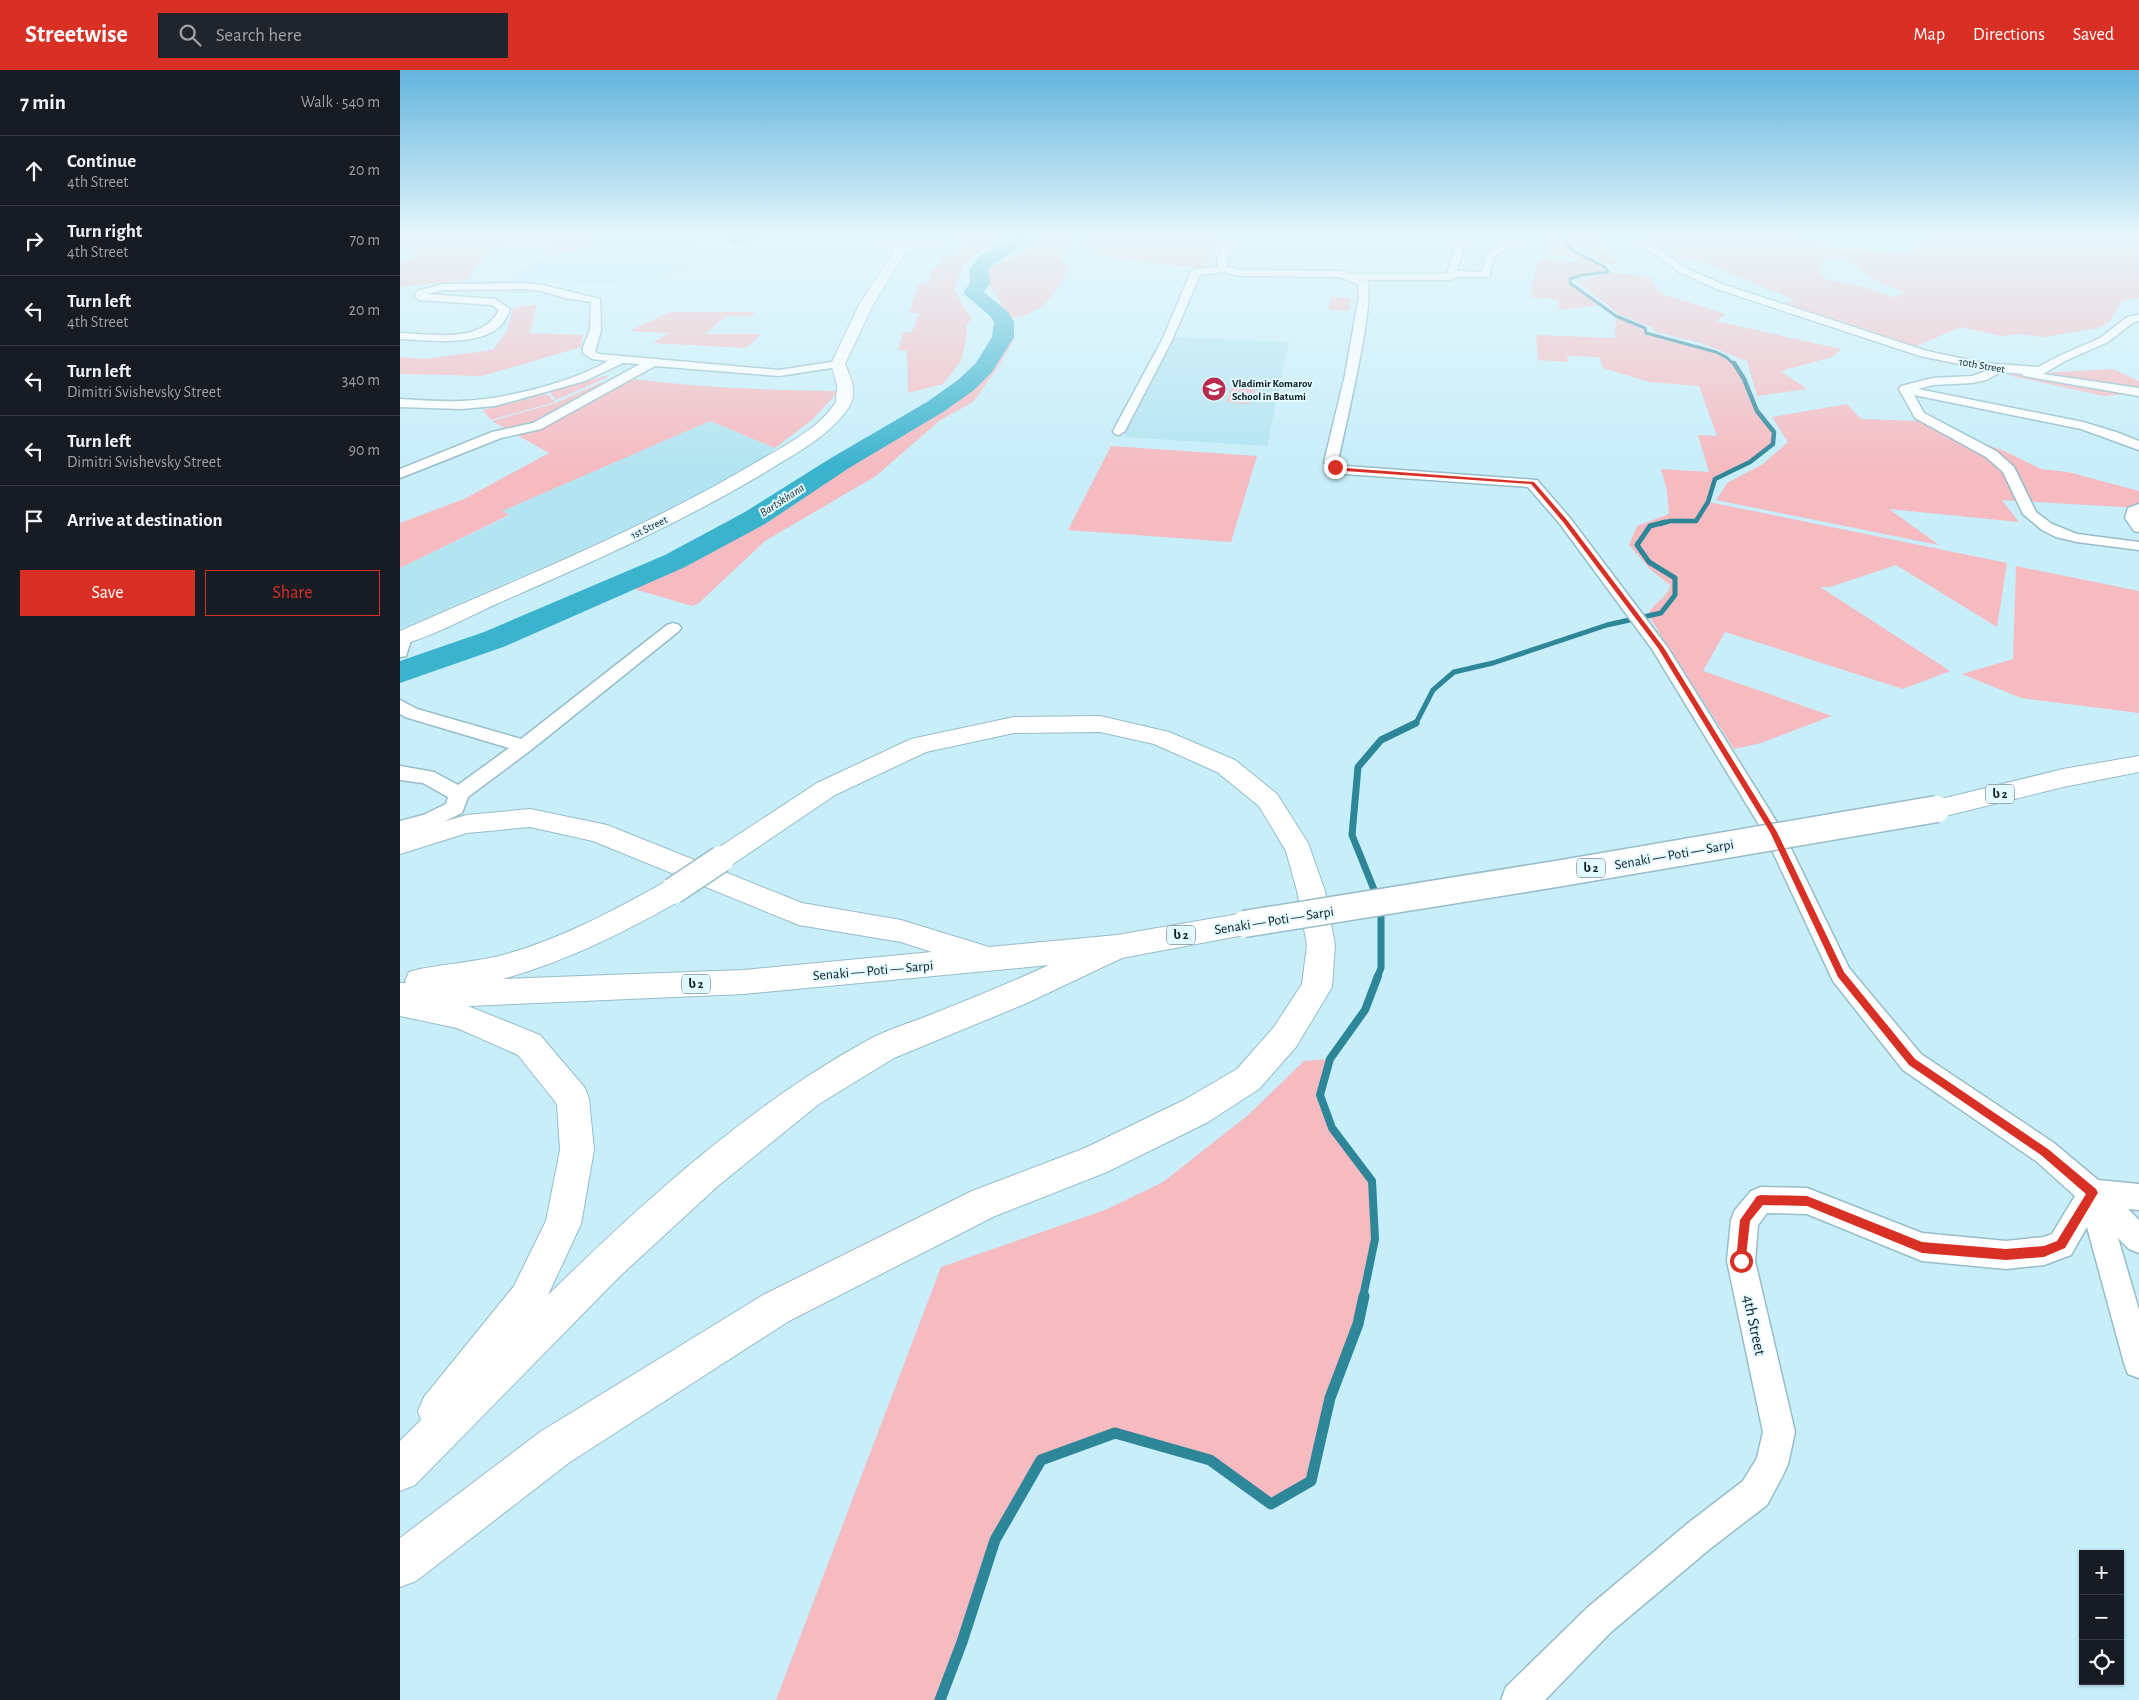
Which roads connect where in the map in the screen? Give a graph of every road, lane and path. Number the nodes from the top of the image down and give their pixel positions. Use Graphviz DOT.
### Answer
graph roads {
  1 [pos="504,314"];
  2 [pos="594,314"];
  3 [pos="862,314"];
  4 [pos="1178,314"];
  5 [pos="1361,314"];
  6 [pos="1803,314"];
  7 [pos="2123,314"];
  8 [pos="2139,318"];
  9 [pos="2118,329"];
  10 [pos="400,336"];
  11 [pos="620,359"];
  12 [pos="653,362"];
  13 [pos="838,364"];
  14 [pos="1999,368"];
  15 [pos="2013,370"];
  16 [pos="1905,389"];
  17 [pos="2139,392"];
  18 [pos="400,403"];
  19 [pos="1119,431"];
  20 [pos="2139,446"];
  21 [pos="400,474"];
  22 [pos="2139,508"];
  23 [pos="2139,528"];
  24 [pos="2139,546"];
  25 [pos="673,628"];
  26 [pos="401,643"];
  27 [pos="400,706"];
  28 [pos="524,746"];
  29 [pos="2139,764"];
  30 [pos="400,774"];
  31 [pos="459,794"];
  32 [pos="400,828"];
  33 [pos="400,844"];
  34 [pos="1117,947"];
  35 [pos="991,959"];
  36 [pos="400,984"];
  37 [pos="400,996"];
  38 [pos="400,1004"];
  39 [pos="2092,1193"];
  40 [pos="2139,1197"];
  41 [pos="2139,1239"];
  42 [pos="2139,1363"];
  43 [pos="400,1459"];
  44 [pos="400,1470"];
  45 [pos="400,1565"];
  46 [pos="1519,1700"];
  1 -- 10 [label="street"];
  2 -- 11 [label="street"];
  3 -- 13 [label="main road"];
  4 -- 19 [label="street"];
  5 -- 39 [label="street"];
  6 -- 14 [label="street, 10th Street"];
  7 -- 9 [label="street"];
  8 -- 9 [label="street"];
  9 -- 15 [label="street, 10th Street"];
  11 -- 12 [label="street"];
  11 -- 18 [label="street"];
  12 -- 13 [label="street"];
  12 -- 21 [label="street"];
  13 -- 26 [label="main road, 1st Street"];
  14 -- 15 [label="street, 10th Street"];
  14 -- 16 [label="street"];
  15 -- 17 [label="street"];
  16 -- 20 [label="street"];
  16 -- 24 [label="street"];
  22 -- 23 [label="street"];
  25 -- 28 [label="street"];
  27 -- 28 [label="street"];
  28 -- 31 [label="street"];
  29 -- 34 [label="main road, Senaki — Poti — Sarpi / ს 2, bridge"];
  30 -- 31 [label="street"];
  31 -- 32 [label="street"];
  33 -- 35 [label="main road"];
  34 -- 35 [label="main road, Senaki — Poti — Sarpi / ს 2"];
  34 -- 44 [label="main road"];
  35 -- 37 [label="main road, Senaki — Poti — Sarpi / ს 2"];
  36 -- 45 [label="main road, bridge"];
  38 -- 43 [label="main road"];
  39 -- 40 [label="street"];
  39 -- 41 [label="street"];
  39 -- 42 [label="street"];
  39 -- 46 [label="street, 4th Street"];
}
